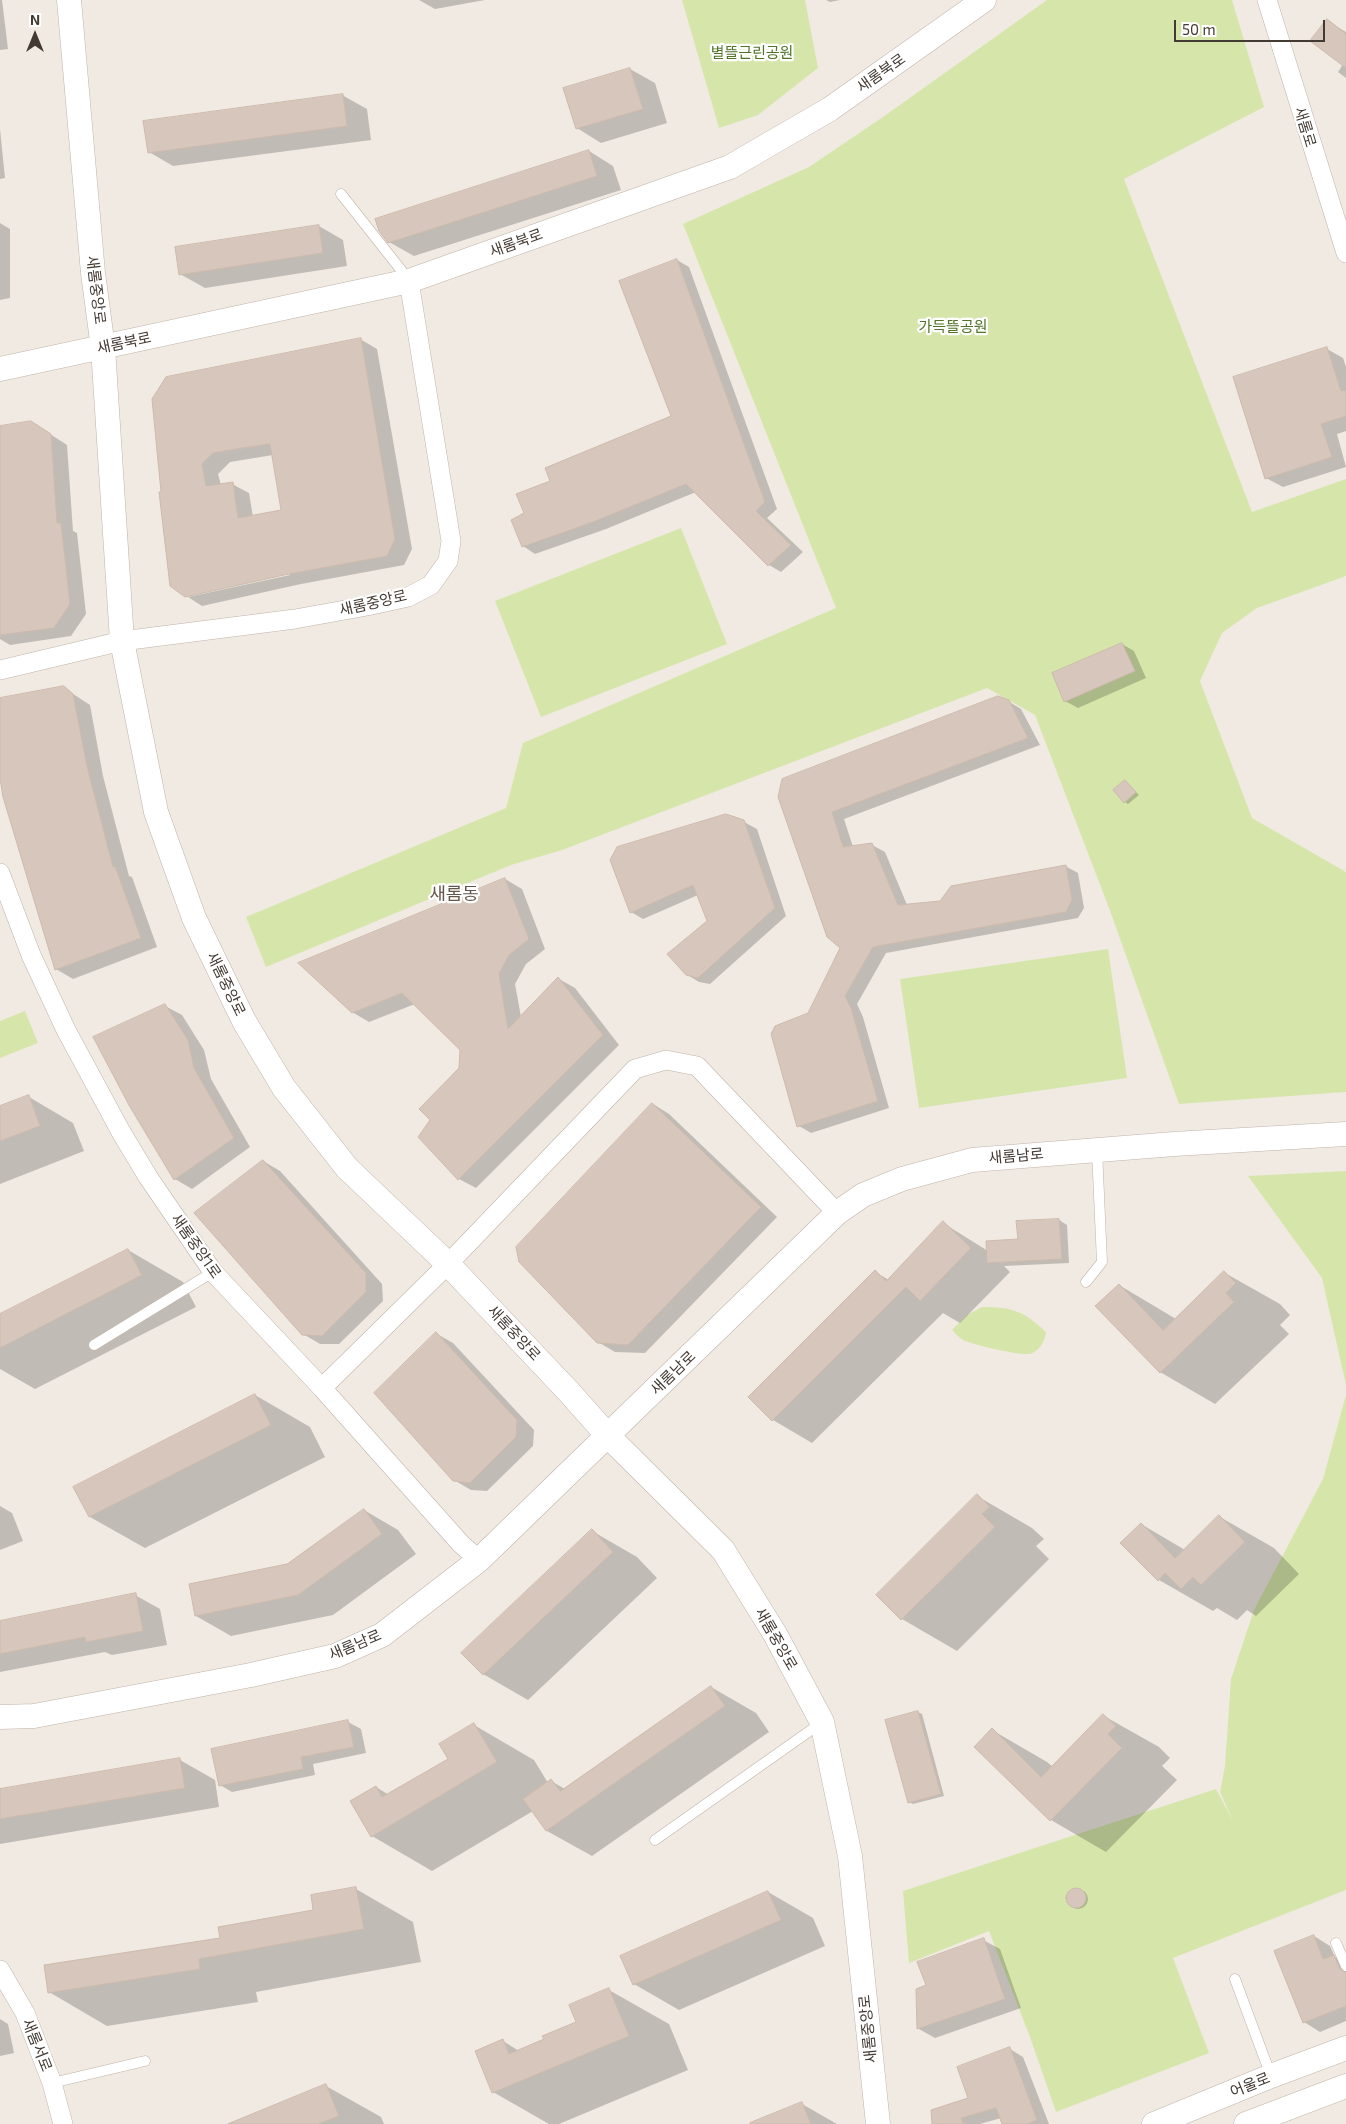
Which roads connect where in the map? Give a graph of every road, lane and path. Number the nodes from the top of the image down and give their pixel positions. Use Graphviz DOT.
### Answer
graph roads {
  1 [pos="69,0"];
  2 [pos="984,0"];
  3 [pos="1267,0"];
  4 [pos="341,194"];
  5 [pos="1346,253"];
  6 [pos="409,281"];
  7 [pos="104,348"];
  8 [pos="0,369"];
  9 [pos="122,641"];
  10 [pos="0,670"];
  11 [pos="0,873"];
  12 [pos="1346,1134"];
  13 [pos="1097,1149"];
  14 [pos="837,1214"];
  15 [pos="448,1264"];
  16 [pos="213,1272"];
  17 [pos="1086,1282"];
  18 [pos="94,1344"];
  19 [pos="322,1388"];
  20 [pos="608,1436"];
  21 [pos="479,1560"];
  22 [pos="34,1716"];
  23 [pos="0,1717"];
  24 [pos="822,1722"];
  25 [pos="0,1731"];
  26 [pos="656,1840"];
  27 [pos="1336,1943"];
  28 [pos="1346,1966"];
  29 [pos="0,1970"];
  30 [pos="1235,1979"];
  31 [pos="1346,2048"];
  32 [pos="144,2060"];
  33 [pos="1271,2076"];
  34 [pos="52,2083"];
  35 [pos="1346,2086"];
  36 [pos="63,2124"];
  37 [pos="878,2124"];
  38 [pos="1154,2124"];
  39 [pos="1246,2124"];
  1 -- 7 [label="street, 새롬중앙로"];
  2 -- 6 [label="street, 새롬북로"];
  3 -- 5 [label="street, 새롬로"];
  4 -- 6 [label="lane"];
  6 -- 7 [label="street, 새롬북로"];
  6 -- 9 [label="street, 새롬중앙로"];
  7 -- 8 [label="street, 새롬북로"];
  7 -- 9 [label="street, 새롬중앙로"];
  9 -- 10 [label="street"];
  9 -- 15 [label="street, 새롬중앙로"];
  11 -- 16 [label="street, 새롬중앙1로"];
  12 -- 13 [label="street, 새롬남로"];
  13 -- 14 [label="street, 새롬남로"];
  13 -- 17 [label="lane"];
  14 -- 15 [label="street"];
  14 -- 20 [label="street, 새롬남로"];
  15 -- 19 [label="street"];
  15 -- 20 [label="street, 새롬중앙로"];
  16 -- 18 [label="lane"];
  16 -- 19 [label="street, 새롬중앙1로"];
  19 -- 21 [label="street, 새롬중앙1로"];
  20 -- 21 [label="street, 새롬남로"];
  20 -- 24 [label="street, 새롬중앙로"];
  21 -- 22 [label="street, 새롬남로"];
  22 -- 23 [label="street, 새롬남로"];
  22 -- 25 [label="street, 새롬남로"];
  24 -- 26 [label="lane"];
  24 -- 37 [label="street, 새롬중앙로"];
  27 -- 28 [label="lane"];
  29 -- 34 [label="street, 새롬서로"];
  30 -- 33 [label="lane"];
  31 -- 33 [label="street, 어울로"];
  32 -- 34 [label="lane"];
  33 -- 38 [label="street, 어울로"];
  34 -- 36 [label="street, 새롬서로"];
  35 -- 39 [label="street"];
}
